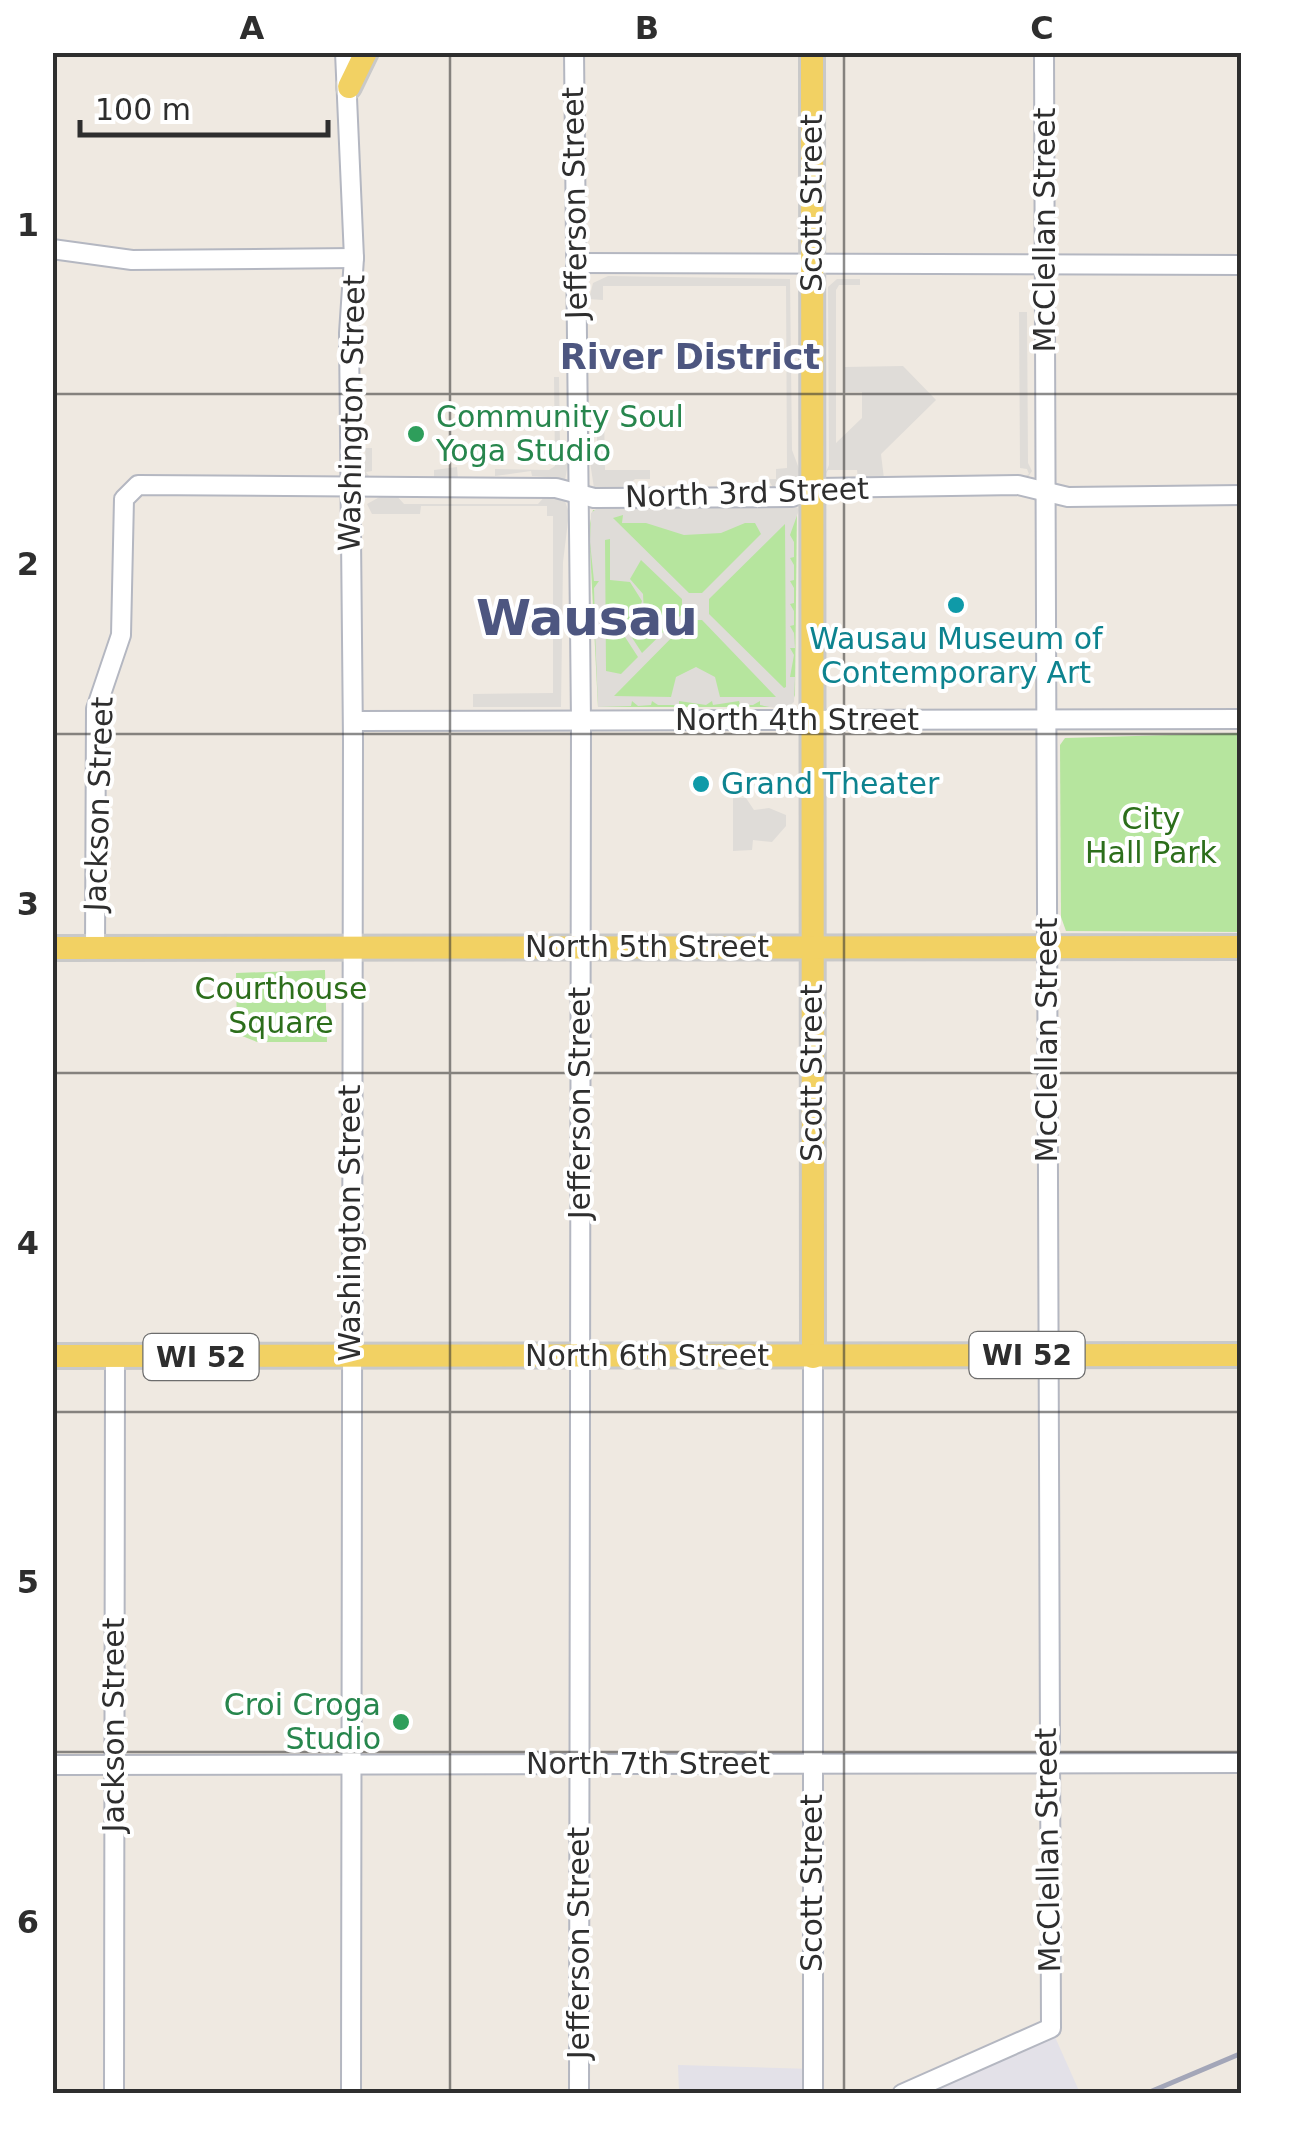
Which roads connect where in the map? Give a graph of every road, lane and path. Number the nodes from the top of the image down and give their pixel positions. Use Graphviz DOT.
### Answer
graph roads {
  1 [pos="345,52"];
  2 [pos="366,52"];
  3 [pos="574,52"];
  4 [pos="812,52"];
  5 [pos="1044,52"];
  6 [pos="349,87"];
  7 [pos="52,248"];
  8 [pos="354,258"];
  9 [pos="812,262"];
  10 [pos="576,263"];
  11 [pos="1045,263"];
  12 [pos="1242,265"];
  13 [pos="133,487"];
  14 [pos="349,488"];
  15 [pos="812,489"];
  16 [pos="1046,494"];
  17 [pos="580,496"];
  18 [pos="1242,496"];
  19 [pos="1242,719"];
  20 [pos="813,720"];
  21 [pos="353,721"];
  22 [pos="581,721"];
  23 [pos="1046,721"];
  24 [pos="812,947"];
  25 [pos="1047,947"];
  26 [pos="1242,947"];
  27 [pos="52,948"];
  28 [pos="94,948"];
  29 [pos="351,948"];
  30 [pos="580,948"];
  31 [pos="1047,1355"];
  32 [pos="1242,1355"];
  33 [pos="52,1356"];
  34 [pos="115,1356"];
  35 [pos="350,1356"];
  36 [pos="581,1356"];
  37 [pos="813,1357"];
  38 [pos="1046,1762"];
  39 [pos="812,1763"];
  40 [pos="1242,1763"];
  41 [pos="578,1764"];
  42 [pos="114,1765"];
  43 [pos="352,1765"];
  44 [pos="52,1766"];
  45 [pos="114,2094"];
  46 [pos="351,2094"];
  47 [pos="579,2094"];
  48 [pos="812,2094"];
  49 [pos="902,2094"];
  1 -- 6 [label="street, Washington Street"];
  2 -- 6 [label="main road"];
  3 -- 10 [label="street, Jefferson Street"];
  4 -- 9 [label="main road, Scott Street"];
  5 -- 11 [label="street, McClellan Street"];
  6 -- 8 [label="street, Washington Street"];
  7 -- 8 [label="street"];
  8 -- 14 [label="street, Washington Street"];
  9 -- 10 [label="street"];
  9 -- 11 [label="street"];
  9 -- 15 [label="main road, Scott Street"];
  10 -- 17 [label="street, Jefferson Street"];
  11 -- 12 [label="street"];
  11 -- 16 [label="street, McClellan Street"];
  13 -- 14 [label="street, North 3rd Street"];
  13 -- 28 [label="street, Jackson Street"];
  14 -- 17 [label="street, North 3rd Street"];
  14 -- 21 [label="street, Washington Street"];
  15 -- 16 [label="street, North 3rd Street"];
  15 -- 17 [label="street, North 3rd Street"];
  15 -- 20 [label="main road, Scott Street"];
  16 -- 18 [label="street, North 3rd Street"];
  16 -- 23 [label="street, McClellan Street"];
  17 -- 22 [label="street, Jefferson Street"];
  19 -- 23 [label="street, North 4th Street"];
  20 -- 22 [label="street, North 4th Street"];
  20 -- 23 [label="street, North 4th Street"];
  20 -- 24 [label="main road, Scott Street"];
  21 -- 22 [label="street, North 4th Street"];
  21 -- 29 [label="street, Washington Street"];
  22 -- 30 [label="street, Jefferson Street"];
  23 -- 25 [label="street, McClellan Street"];
  24 -- 25 [label="main road, North 5th Street"];
  24 -- 30 [label="main road, North 5th Street"];
  24 -- 37 [label="main road, Scott Street"];
  25 -- 26 [label="main road, North 5th Street"];
  25 -- 31 [label="street, McClellan Street"];
  27 -- 28 [label="main road, North 5th Street"];
  28 -- 29 [label="main road, North 5th Street"];
  29 -- 30 [label="main road, North 5th Street"];
  29 -- 35 [label="street, Washington Street"];
  30 -- 36 [label="street, Jefferson Street"];
  31 -- 32 [label="main road, North 6th Street / WI 52"];
  31 -- 37 [label="main road, North 6th Street / WI 52"];
  31 -- 38 [label="street, McClellan Street"];
  33 -- 34 [label="main road, North 6th Street / WI 52"];
  34 -- 35 [label="main road, North 6th Street / WI 52"];
  34 -- 42 [label="street, Jackson Street"];
  35 -- 36 [label="main road, North 6th Street / WI 52"];
  35 -- 43 [label="street, Washington Street"];
  36 -- 37 [label="main road, North 6th Street / WI 52"];
  36 -- 41 [label="street, Jefferson Street"];
  37 -- 39 [label="street, Scott Street"];
  38 -- 39 [label="street, North 7th Street"];
  38 -- 40 [label="street, North 7th Street"];
  38 -- 49 [label="street, McClellan Street"];
  39 -- 41 [label="street, North 7th Street"];
  39 -- 48 [label="street, Scott Street"];
  41 -- 43 [label="street, North 7th Street"];
  41 -- 47 [label="street, Jefferson Street"];
  42 -- 43 [label="street, North 7th Street"];
  42 -- 44 [label="street, North 7th Street"];
  42 -- 45 [label="street, Jackson Street"];
  43 -- 46 [label="street, Washington Street"];
}
